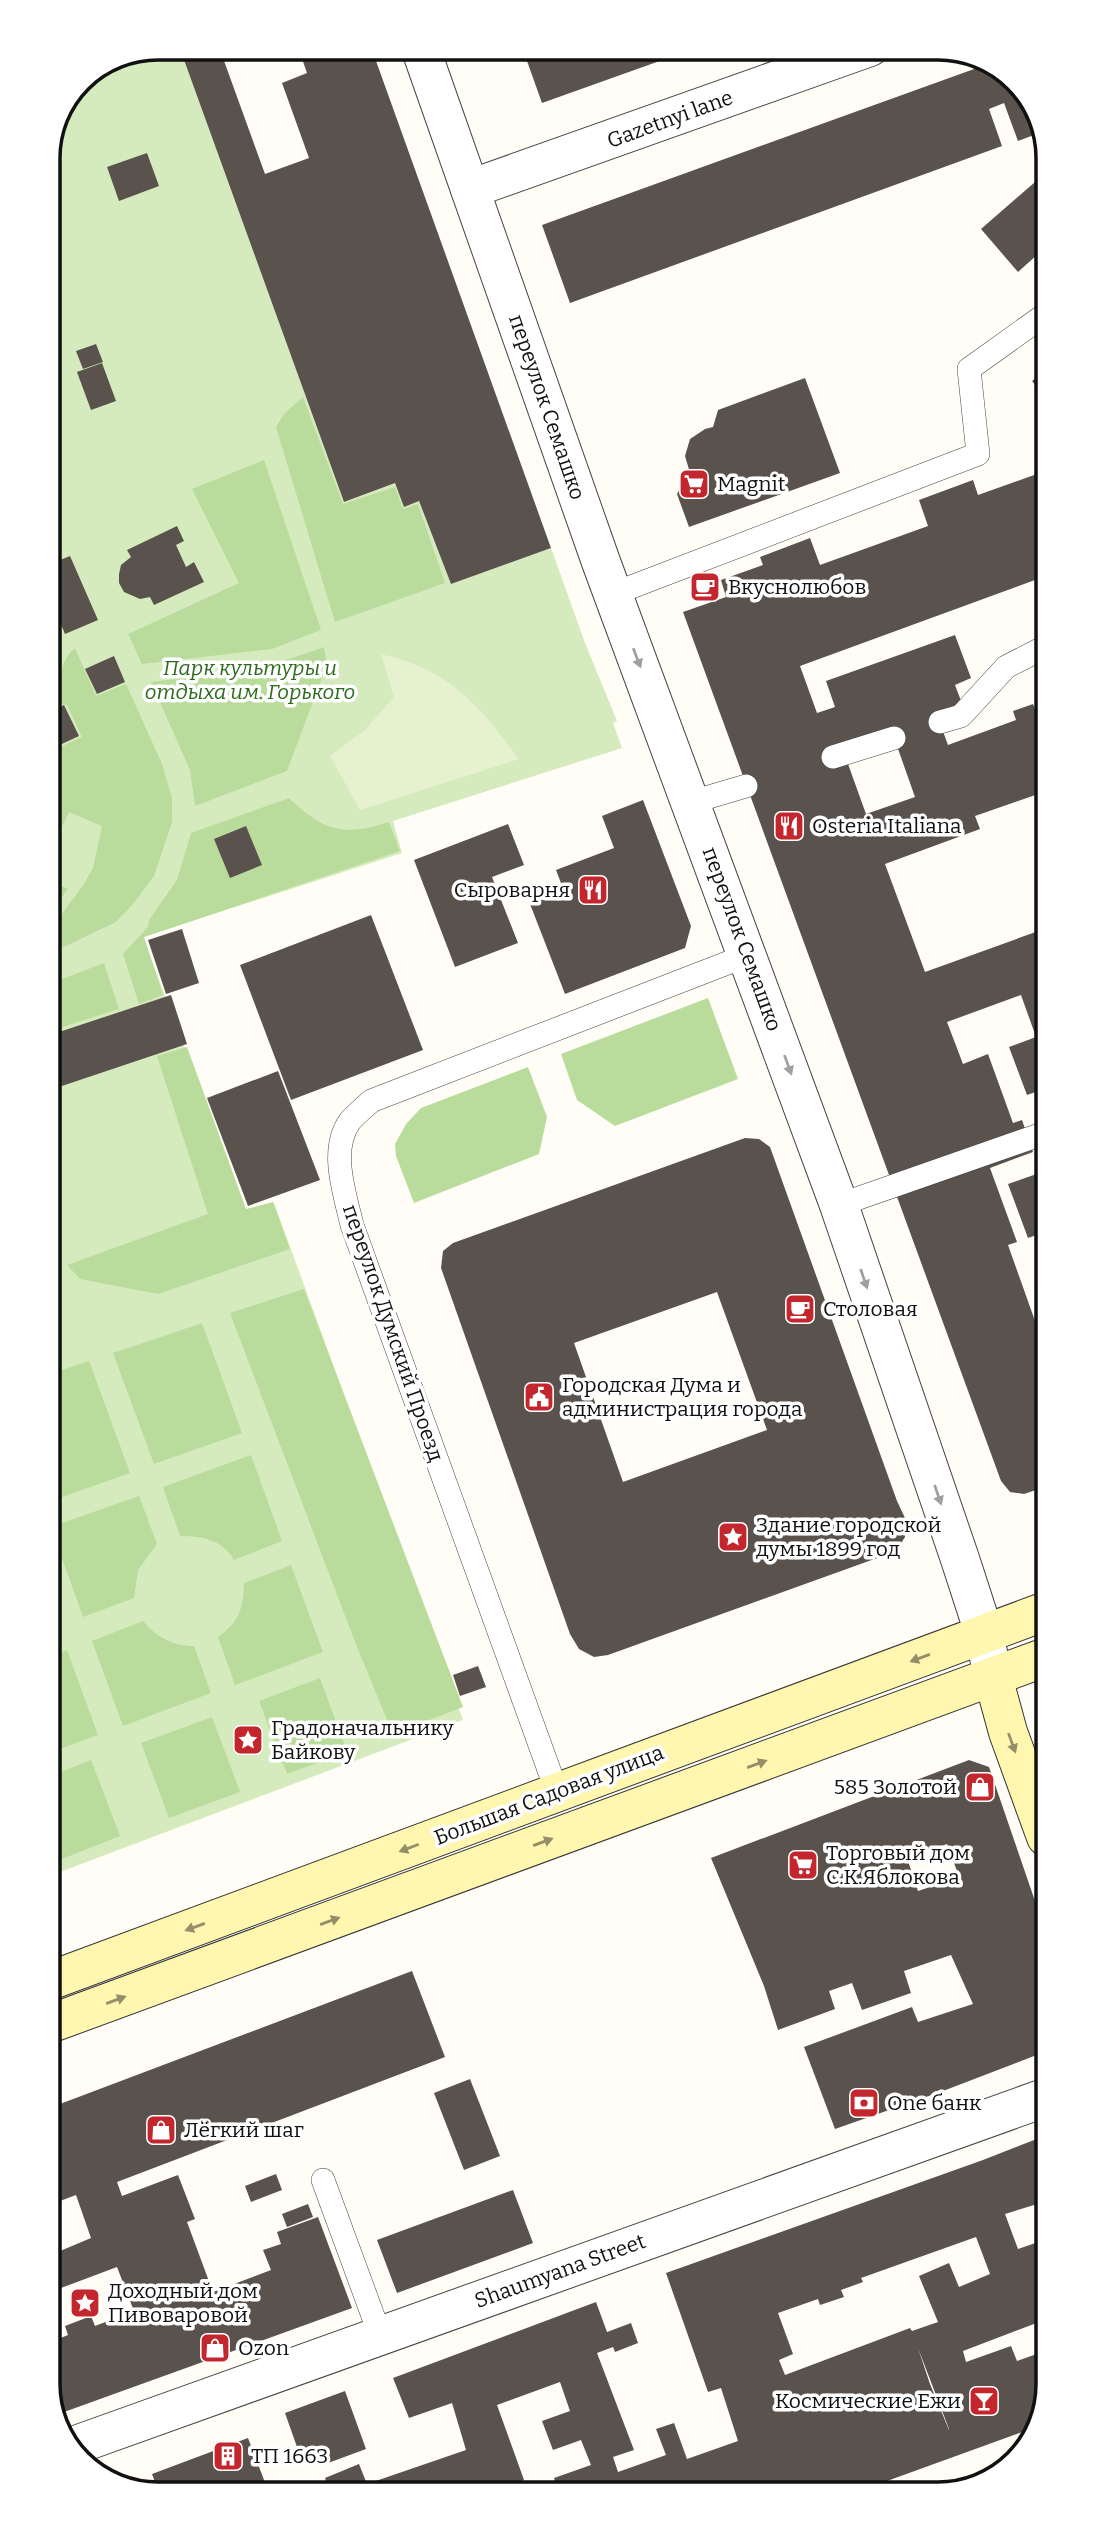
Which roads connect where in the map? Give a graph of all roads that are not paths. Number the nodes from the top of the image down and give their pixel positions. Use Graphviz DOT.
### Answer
graph roads {
  1 [pos="425,60"];
  2 [pos="833,60"];
  3 [pos="470,189"];
  4 [pos="1036,320"];
  5 [pos="613,594"];
  6 [pos="1036,652"];
  7 [pos="940,722"];
  8 [pos="894,738"];
  9 [pos="833,757"];
  10 [pos="746,786"];
  11 [pos="692,802"];
  12 [pos="748,955"];
  13 [pos="1036,1136"];
  14 [pos="839,1205"];
  15 [pos="1036,1615"];
  16 [pos="984,1633"];
  17 [pos="1036,1661"];
  18 [pos="993,1677"];
  19 [pos="557,1792"];
  20 [pos="1036,1809"];
  21 [pos="60,1977"];
  22 [pos="60,2020"];
  23 [pos="1036,2100"];
  24 [pos="323,2180"];
  25 [pos="380,2335"];
  26 [pos="80,2443"];
  1 -- 3 [label="street, переулок Семашко"];
  2 -- 3 [label="street, Gazetnyi lane"];
  3 -- 5 [label="street, переулок Семашко"];
  4 -- 5 [label="lane"];
  5 -- 11 [label="street, переулок Семашко, one-way"];
  6 -- 7 [label="lane"];
  8 -- 9 [label="lane"];
  10 -- 11 [label="lane"];
  11 -- 12 [label="street, переулок Семашко"];
  12 -- 14 [label="street, переулок Семашко, one-way"];
  12 -- 19 [label="lane, переулок Думский Проезд"];
  13 -- 14 [label="lane"];
  14 -- 16 [label="street, переулок Семашко, one-way"];
  15 -- 16 [label="main road, Большая Садовая улица"];
  16 -- 18 [label="street, переулок Семашко"];
  16 -- 19 [label="main road, Большая Садовая улица, one-way"];
  17 -- 18 [label="main road, Большая Садовая улица"];
  18 -- 20 [label="main road, переулок Семашко, one-way"];
  22 -- 18 [label="main road, Большая Садовая улица, one-way"];
  19 -- 21 [label="main road, Большая Садовая улица, one-way"];
  23 -- 25 [label="street, Shaumyana Street"];
  24 -- 25 [label="lane"];
  25 -- 26 [label="street, Shaumyana Street"];
}
